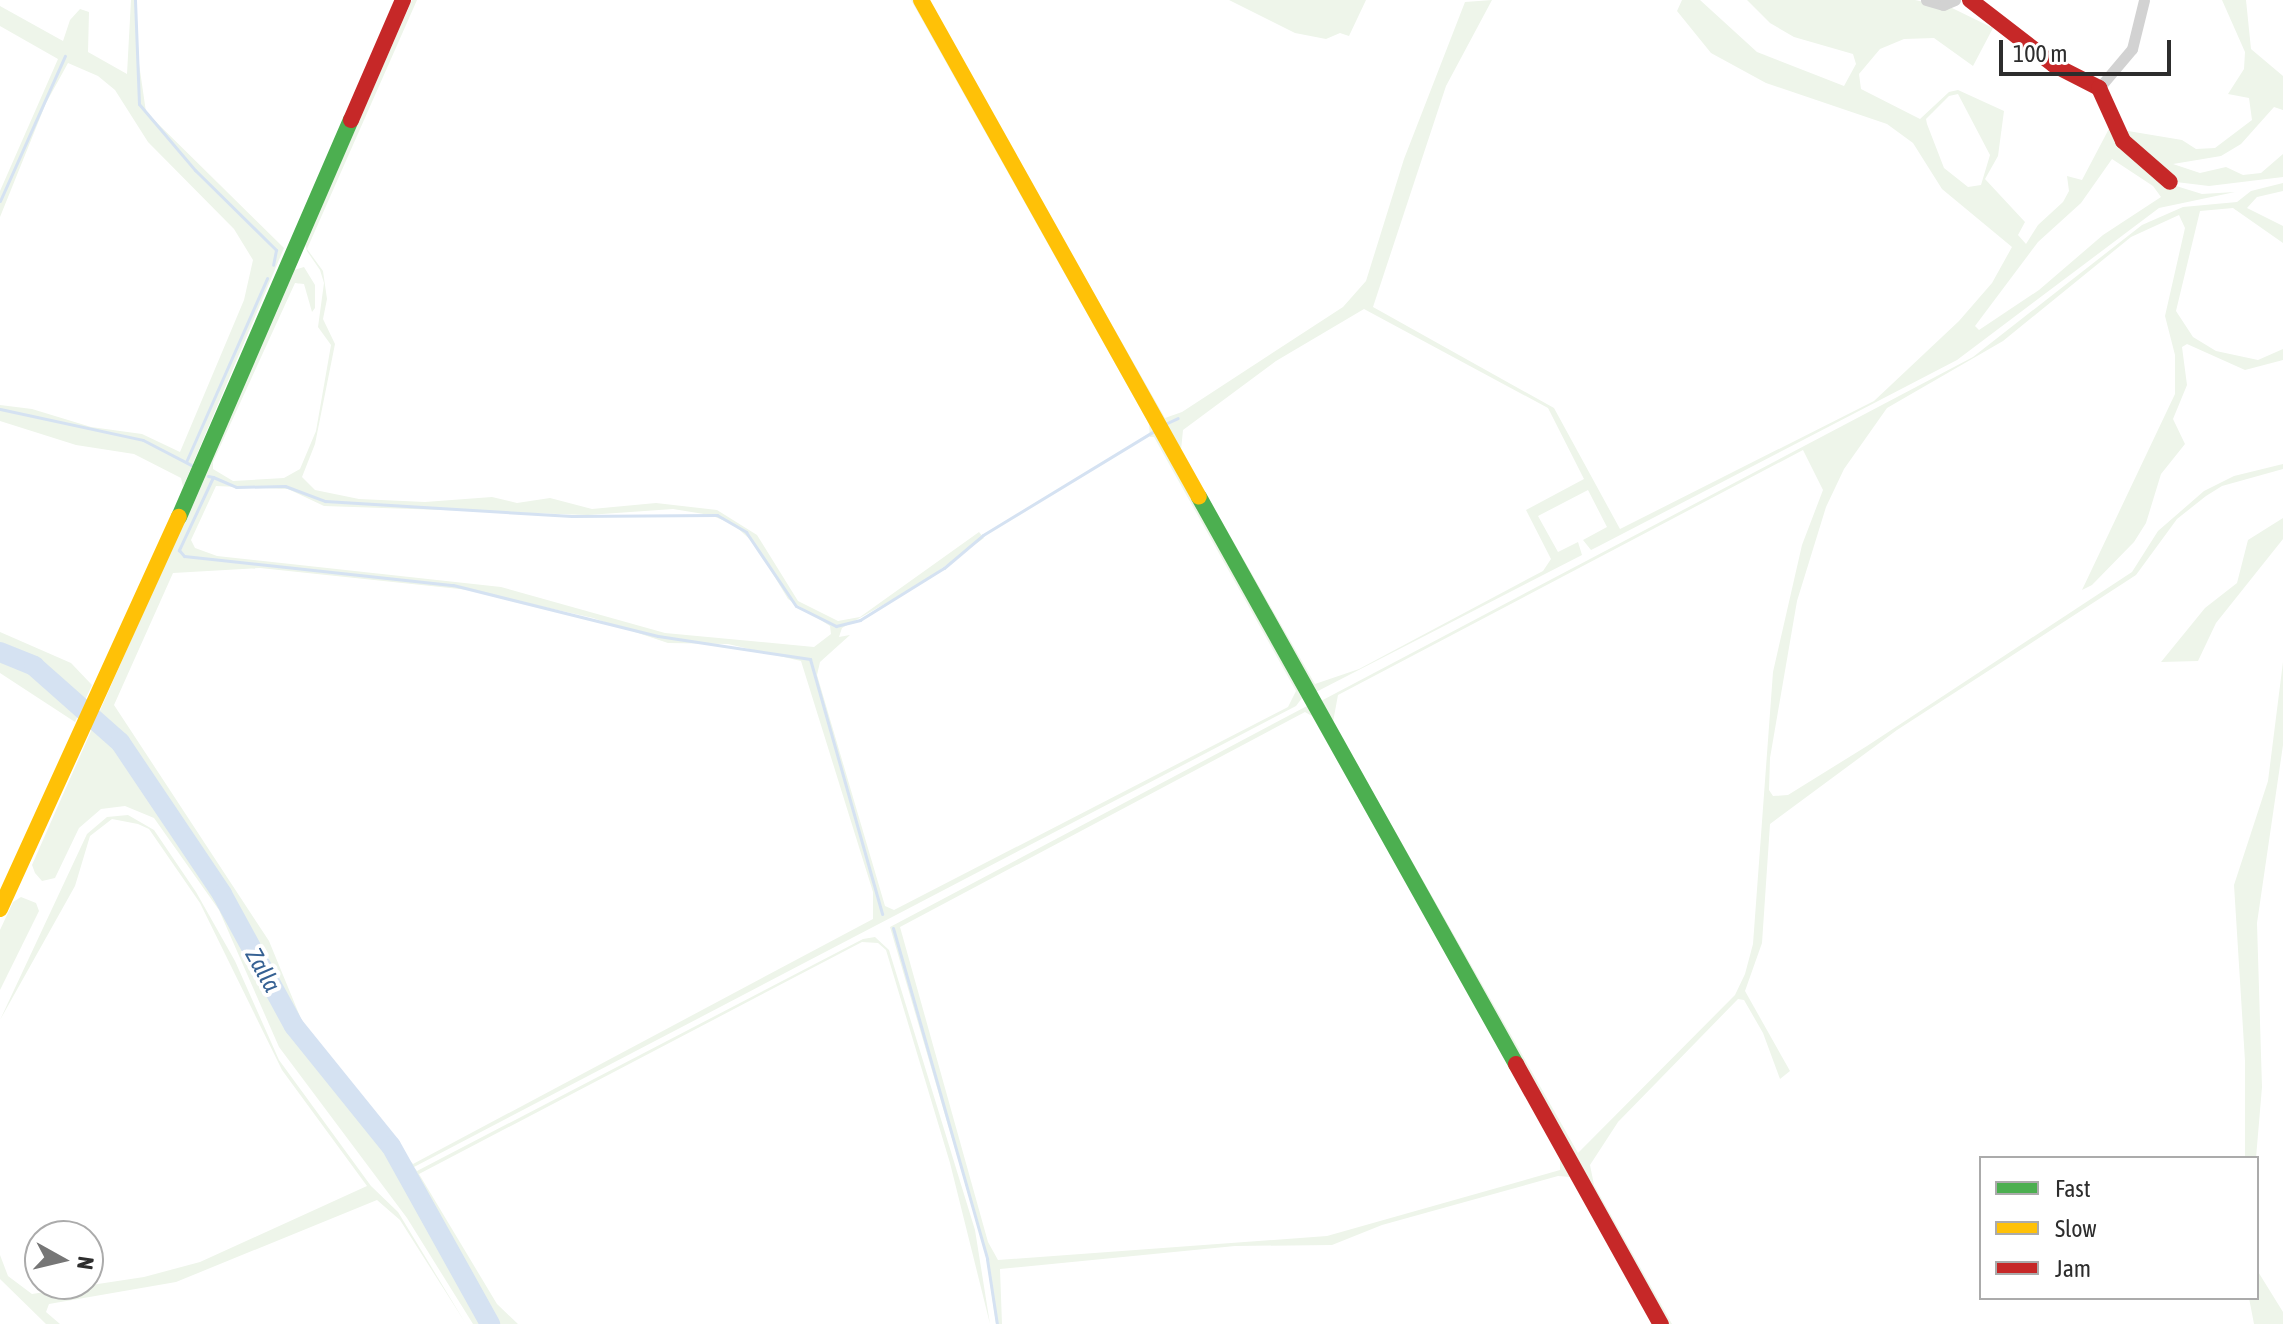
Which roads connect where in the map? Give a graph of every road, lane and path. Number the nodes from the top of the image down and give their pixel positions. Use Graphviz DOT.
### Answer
graph roads {
  1 [pos="403,0"];
  2 [pos="921,0"];
  3 [pos="1926,0"];
  4 [pos="1955,0"];
  5 [pos="1970,0"];
  6 [pos="2144,0"];
  7 [pos="2099,88"];
  8 [pos="2170,182"];
  9 [pos="0,909"];
  10 [pos="1661,1324"];
  1 -- 9 [label="street"];
  2 -- 10 [label="street"];
  3 -- 4 [label="street"];
  5 -- 7 [label="street"];
  6 -- 7 [label="street"];
  7 -- 8 [label="street"];
}
